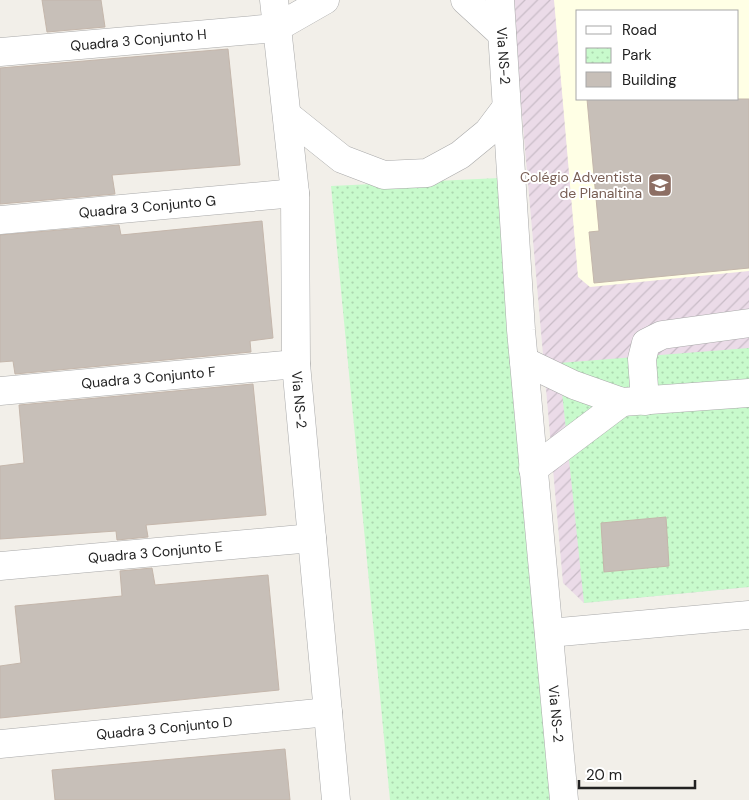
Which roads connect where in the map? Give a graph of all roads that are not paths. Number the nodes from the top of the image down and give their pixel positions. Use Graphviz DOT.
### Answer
graph roads {
  1 [pos="274,0"];
  2 [pos="325,0"];
  3 [pos="465,0"];
  4 [pos="500,0"];
  5 [pos="276,28"];
  6 [pos="502,34"];
  7 [pos="0,52"];
  8 [pos="506,108"];
  9 [pos="287,116"];
  10 [pos="295,193"];
  11 [pos="0,220"];
  12 [pos="749,323"];
  13 [pos="524,361"];
  14 [pos="296,364"];
  15 [pos="0,391"];
  16 [pos="749,393"];
  17 [pos="634,402"];
  18 [pos="533,469"];
  19 [pos="312,538"];
  20 [pos="0,566"];
  21 [pos="749,615"];
  22 [pos="549,634"];
  23 [pos="328,712"];
  24 [pos="0,744"];
  25 [pos="336,800"];
  26 [pos="564,800"];
  1 -- 5 [label="street, Via NS-2"];
  2 -- 5 [label="street"];
  3 -- 6 [label="street"];
  4 -- 6 [label="street, Via NS-2"];
  5 -- 7 [label="street, Quadra 3 Conjunto H"];
  5 -- 9 [label="street, Via NS-2"];
  6 -- 8 [label="street, Via NS-2"];
  8 -- 9 [label="street"];
  8 -- 13 [label="street, Via NS-2"];
  9 -- 10 [label="street, Via NS-2"];
  10 -- 11 [label="street, Quadra 3 Conjunto G"];
  10 -- 14 [label="street, Via NS-2"];
  12 -- 17 [label="street"];
  13 -- 17 [label="street"];
  13 -- 18 [label="street, Via NS-2"];
  14 -- 15 [label="street, Quadra 3 Conjunto F"];
  14 -- 19 [label="street, Via NS-2"];
  16 -- 17 [label="street"];
  17 -- 18 [label="street"];
  18 -- 22 [label="street, Via NS-2"];
  19 -- 20 [label="street, Quadra 3 Conjunto E"];
  19 -- 23 [label="street, Via NS-2"];
  21 -- 22 [label="street"];
  22 -- 26 [label="street, Via NS-2"];
  23 -- 24 [label="street, Quadra 3 Conjunto D"];
  23 -- 25 [label="street, Via NS-2"];
}
